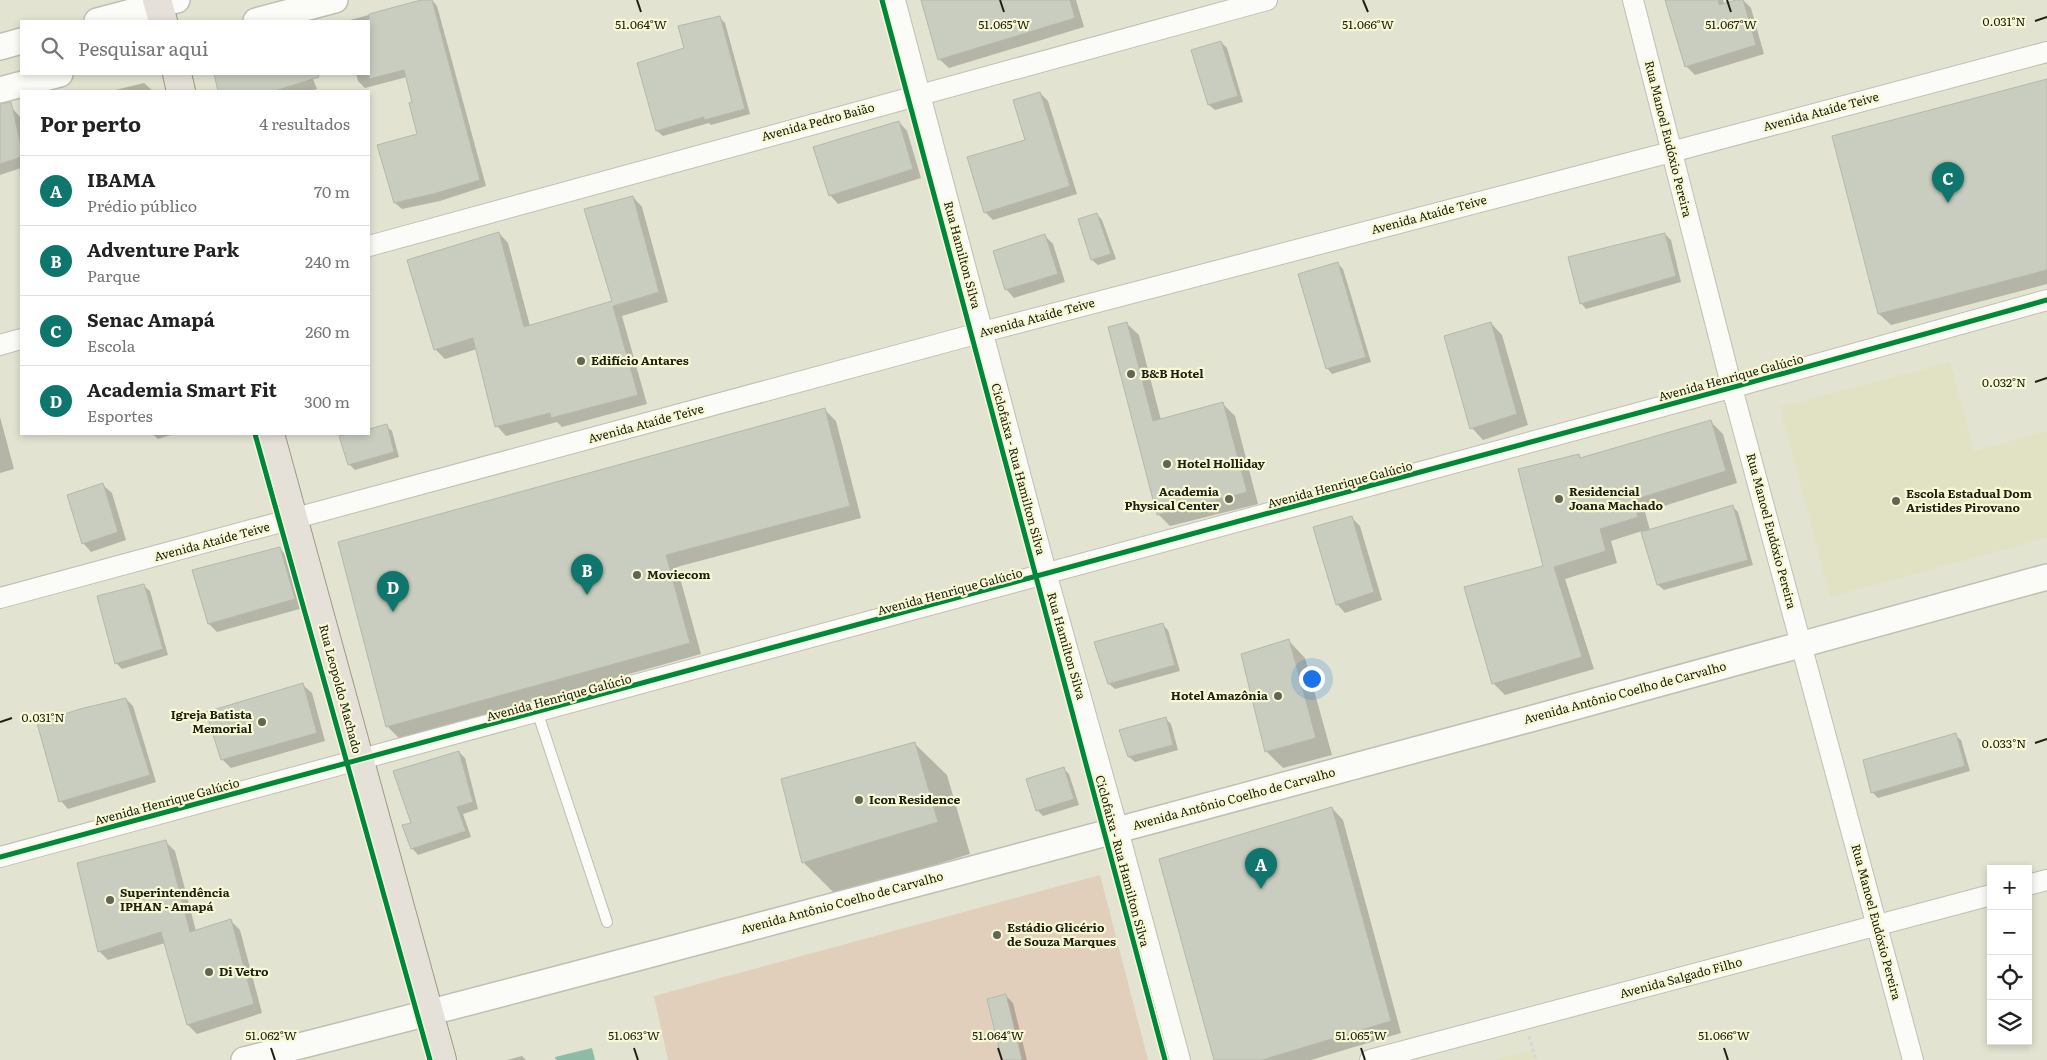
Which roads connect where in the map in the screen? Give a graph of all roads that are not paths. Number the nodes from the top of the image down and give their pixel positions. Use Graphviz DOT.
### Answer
graph roads {
  1 [pos="335,0"];
  2 [pos="895,0"];
  3 [pos="1267,0"];
  4 [pos="1633,0"];
  5 [pos="164,7"];
  6 [pos="102,20"];
  7 [pos="260,20"];
  8 [pos="20,41"];
  9 [pos="0,47"];
  10 [pos="2047,52"];
  11 [pos="56,75"];
  12 [pos="177,75"];
  13 [pos="0,90"];
  14 [pos="181,90"];
  15 [pos="920,94"];
  16 [pos="1671,152"];
  17 [pos="370,246"];
  18 [pos="2047,300"];
  19 [pos="983,332"];
  20 [pos="20,339"];
  21 [pos="0,345"];
  22 [pos="1732,388"];
  23 [pos="270,435"];
  24 [pos="294,520"];
  25 [pos="1047,576"];
  26 [pos="2047,577"];
  27 [pos="0,598"];
  28 [pos="1802,645"];
  29 [pos="538,714"];
  30 [pos="359,762"];
  31 [pos="1118,830"];
  32 [pos="0,857"];
  33 [pos="2047,880"];
  34 [pos="2032,884"];
  35 [pos="1987,896"];
  36 [pos="606,922"];
  37 [pos="1878,926"];
  38 [pos="429,1014"];
  39 [pos="244,1060"];
  40 [pos="442,1060"];
  41 [pos="1180,1060"];
  42 [pos="1370,1060"];
  43 [pos="1913,1060"];
  1 -- 7 [label="street"];
  2 -- 15 [label="street, Rua Hamilton Silva"];
  3 -- 15 [label="street, Avenida Pedro Baião"];
  4 -- 16 [label="street, Rua Manoel Eudóxio Pereira"];
  5 -- 6 [label="street"];
  8 -- 9 [label="street"];
  10 -- 16 [label="street, Avenida Ataíde Teive"];
  11 -- 13 [label="street"];
  12 -- 14 [label="main road"];
  15 -- 17 [label="street, Avenida Pedro Baião"];
  15 -- 19 [label="street, Rua Hamilton Silva"];
  16 -- 19 [label="street, Avenida Ataíde Teive"];
  16 -- 22 [label="street, Rua Manoel Eudóxio Pereira"];
  18 -- 22 [label="street, Avenida Henrique Galúcio"];
  19 -- 24 [label="street, Avenida Ataíde Teive"];
  19 -- 25 [label="street, Rua Hamilton Silva"];
  20 -- 21 [label="street"];
  22 -- 25 [label="street, Avenida Henrique Galúcio"];
  22 -- 28 [label="street, Rua Manoel Eudóxio Pereira"];
  23 -- 24 [label="main road, Rua Leopoldo Machado"];
  24 -- 27 [label="street, Avenida Ataíde Teive"];
  24 -- 30 [label="main road, Rua Leopoldo Machado"];
  25 -- 29 [label="street, Avenida Henrique Galúcio"];
  25 -- 31 [label="street, Rua Hamilton Silva"];
  26 -- 28 [label="street, Avenida Antônio Coelho de Carvalho"];
  28 -- 31 [label="street, Avenida Antônio Coelho de Carvalho"];
  28 -- 37 [label="street, Rua Manoel Eudóxio Pereira"];
  29 -- 30 [label="street, Avenida Henrique Galúcio"];
  29 -- 36 [label="lane"];
  30 -- 32 [label="street, Avenida Henrique Galúcio"];
  30 -- 38 [label="main road, Rua Leopoldo Machado"];
  31 -- 38 [label="street, Avenida Antônio Coelho de Carvalho"];
  31 -- 41 [label="street, Rua Hamilton Silva"];
  33 -- 34 [label="street"];
  35 -- 37 [label="street, Avenida Salgado Filho"];
  37 -- 42 [label="street, Avenida Salgado Filho"];
  37 -- 43 [label="street, Rua Manoel Eudóxio Pereira"];
  38 -- 39 [label="street, Avenida Antônio Coelho de Carvalho"];
  38 -- 40 [label="main road, Rua Leopoldo Machado"];
}
